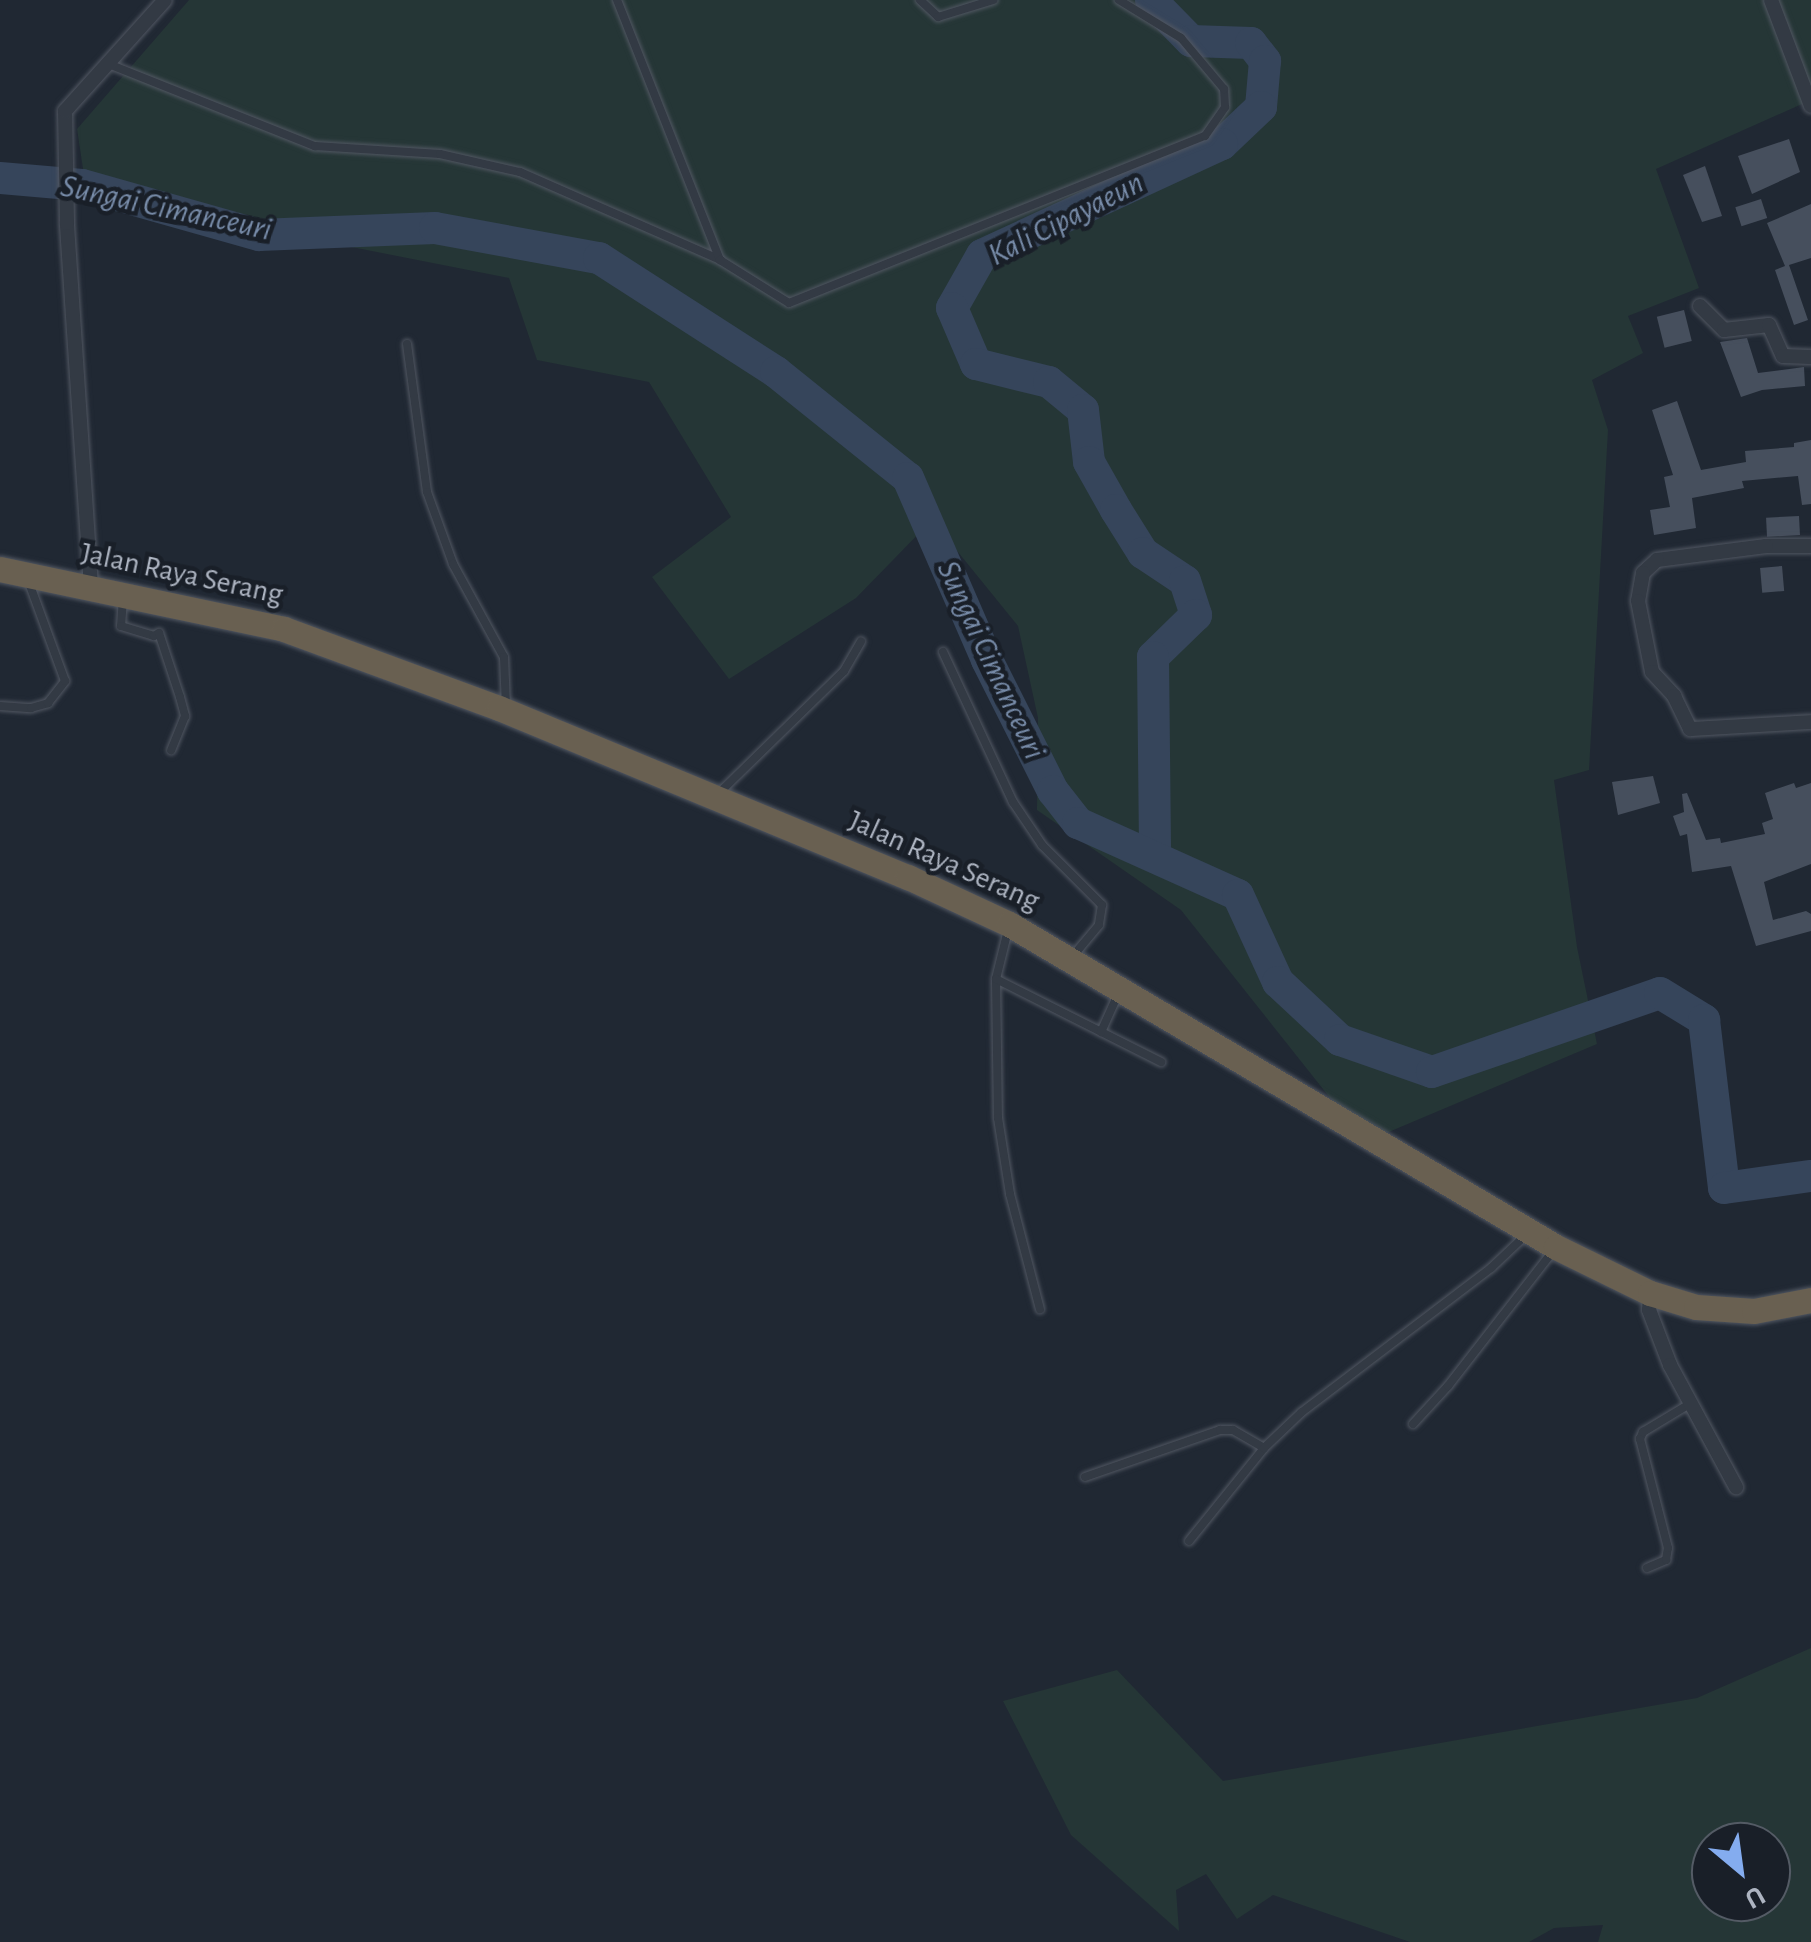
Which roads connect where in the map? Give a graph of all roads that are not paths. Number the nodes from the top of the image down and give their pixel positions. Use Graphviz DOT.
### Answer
graph roads {
  1 [pos="165,0"];
  2 [pos="617,0"];
  3 [pos="920,0"];
  4 [pos="992,0"];
  5 [pos="1119,0"];
  6 [pos="1774,1"];
  7 [pos="106,63"];
  8 [pos="1811,106"];
  9 [pos="720,260"];
  10 [pos="1700,306"];
  11 [pos="407,344"];
  12 [pos="1811,357"];
  13 [pos="1811,546"];
  14 [pos="0,569"];
  15 [pos="26,576"];
  16 [pos="91,587"];
  17 [pos="123,594"];
  18 [pos="165,602"];
  19 [pos="159,634"];
  20 [pos="861,642"];
  21 [pos="943,652"];
  22 [pos="0,706"];
  23 [pos="506,711"];
  24 [pos="1811,722"];
  25 [pos="171,750"];
  26 [pos="714,798"];
  27 [pos="1009,924"];
  28 [pos="1071,958"];
  29 [pos="996,979"];
  30 [pos="1121,988"];
  31 [pos="1101,1032"];
  32 [pos="1161,1062"];
  33 [pos="1530,1231"];
  34 [pos="1556,1247"];
  35 [pos="1650,1293"];
  36 [pos="1811,1300"];
  37 [pos="1040,1309"];
  38 [pos="1691,1403"];
  39 [pos="1413,1424"];
  40 [pos="1264,1448"];
  41 [pos="1085,1477"];
  42 [pos="1736,1487"];
  43 [pos="1189,1541"];
  44 [pos="1647,1568"];
  1 -- 7 [label="street"];
  2 -- 9 [label="lane"];
  3 -- 4 [label="lane"];
  5 -- 9 [label="lane"];
  6 -- 8 [label="street"];
  7 -- 9 [label="lane"];
  7 -- 16 [label="street"];
  10 -- 12 [label="street"];
  11 -- 23 [label="lane"];
  13 -- 24 [label="street"];
  14 -- 15 [label="highway, Jalan Raya Serang"];
  15 -- 16 [label="highway, Jalan Raya Serang"];
  15 -- 22 [label="lane"];
  16 -- 17 [label="highway, Jalan Raya Serang"];
  17 -- 18 [label="highway, Jalan Raya Serang"];
  17 -- 19 [label="lane"];
  18 -- 19 [label="lane"];
  18 -- 23 [label="highway, Jalan Raya Serang"];
  19 -- 25 [label="lane"];
  20 -- 26 [label="lane"];
  21 -- 28 [label="lane"];
  23 -- 26 [label="highway, Jalan Raya Serang"];
  26 -- 27 [label="highway, Jalan Raya Serang"];
  27 -- 28 [label="highway, Jalan Raya Serang"];
  27 -- 29 [label="lane"];
  28 -- 30 [label="highway, Jalan Raya Serang"];
  29 -- 31 [label="lane"];
  29 -- 37 [label="lane"];
  30 -- 31 [label="lane"];
  30 -- 33 [label="highway, Jalan Raya Serang"];
  31 -- 32 [label="lane"];
  33 -- 34 [label="highway, Jalan Raya Serang"];
  33 -- 40 [label="lane"];
  34 -- 35 [label="highway, Jalan Raya Serang"];
  34 -- 39 [label="lane"];
  35 -- 36 [label="highway, Jalan Raya Serang"];
  35 -- 38 [label="street"];
  38 -- 42 [label="street"];
  38 -- 44 [label="lane"];
  40 -- 41 [label="lane"];
  40 -- 43 [label="lane"];
}
